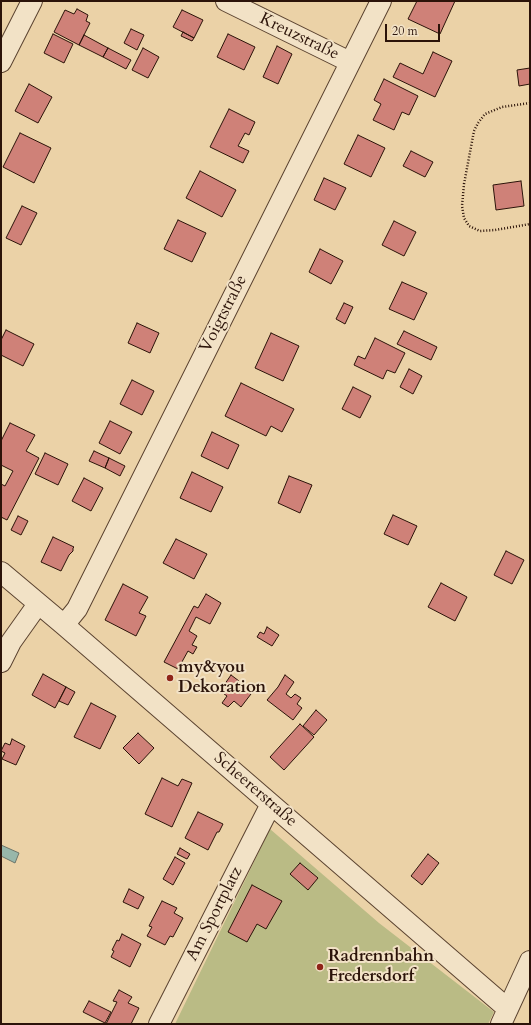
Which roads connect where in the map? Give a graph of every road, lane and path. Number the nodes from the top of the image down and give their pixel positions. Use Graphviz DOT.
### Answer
graph roads {
  1 [pos="32,1"];
  2 [pos="226,1"];
  3 [pos="381,1"];
  4 [pos="1,62"];
  5 [pos="350,62"];
  6 [pos="530,103"];
  7 [pos="530,224"];
  8 [pos="1,572"];
  9 [pos="38,604"];
  10 [pos="64,625"];
  11 [pos="1,662"];
  12 [pos="272,804"];
  13 [pos="530,961"];
  14 [pos="505,1016"];
  15 [pos="159,1024"];
  1 -- 4 [label="street"];
  2 -- 5 [label="street, Kreuzstraße"];
  3 -- 5 [label="street, Voigtstraße"];
  5 -- 10 [label="street, Voigtstraße"];
  6 -- 7 [label="path"];
  8 -- 9 [label="street, Scheererstraße"];
  9 -- 10 [label="street, Scheererstraße"];
  9 -- 11 [label="street"];
  10 -- 12 [label="street, Scheererstraße"];
  12 -- 14 [label="street, Scheererstraße"];
  12 -- 15 [label="street, Am Sportplatz"];
  13 -- 14 [label="street"];
}
